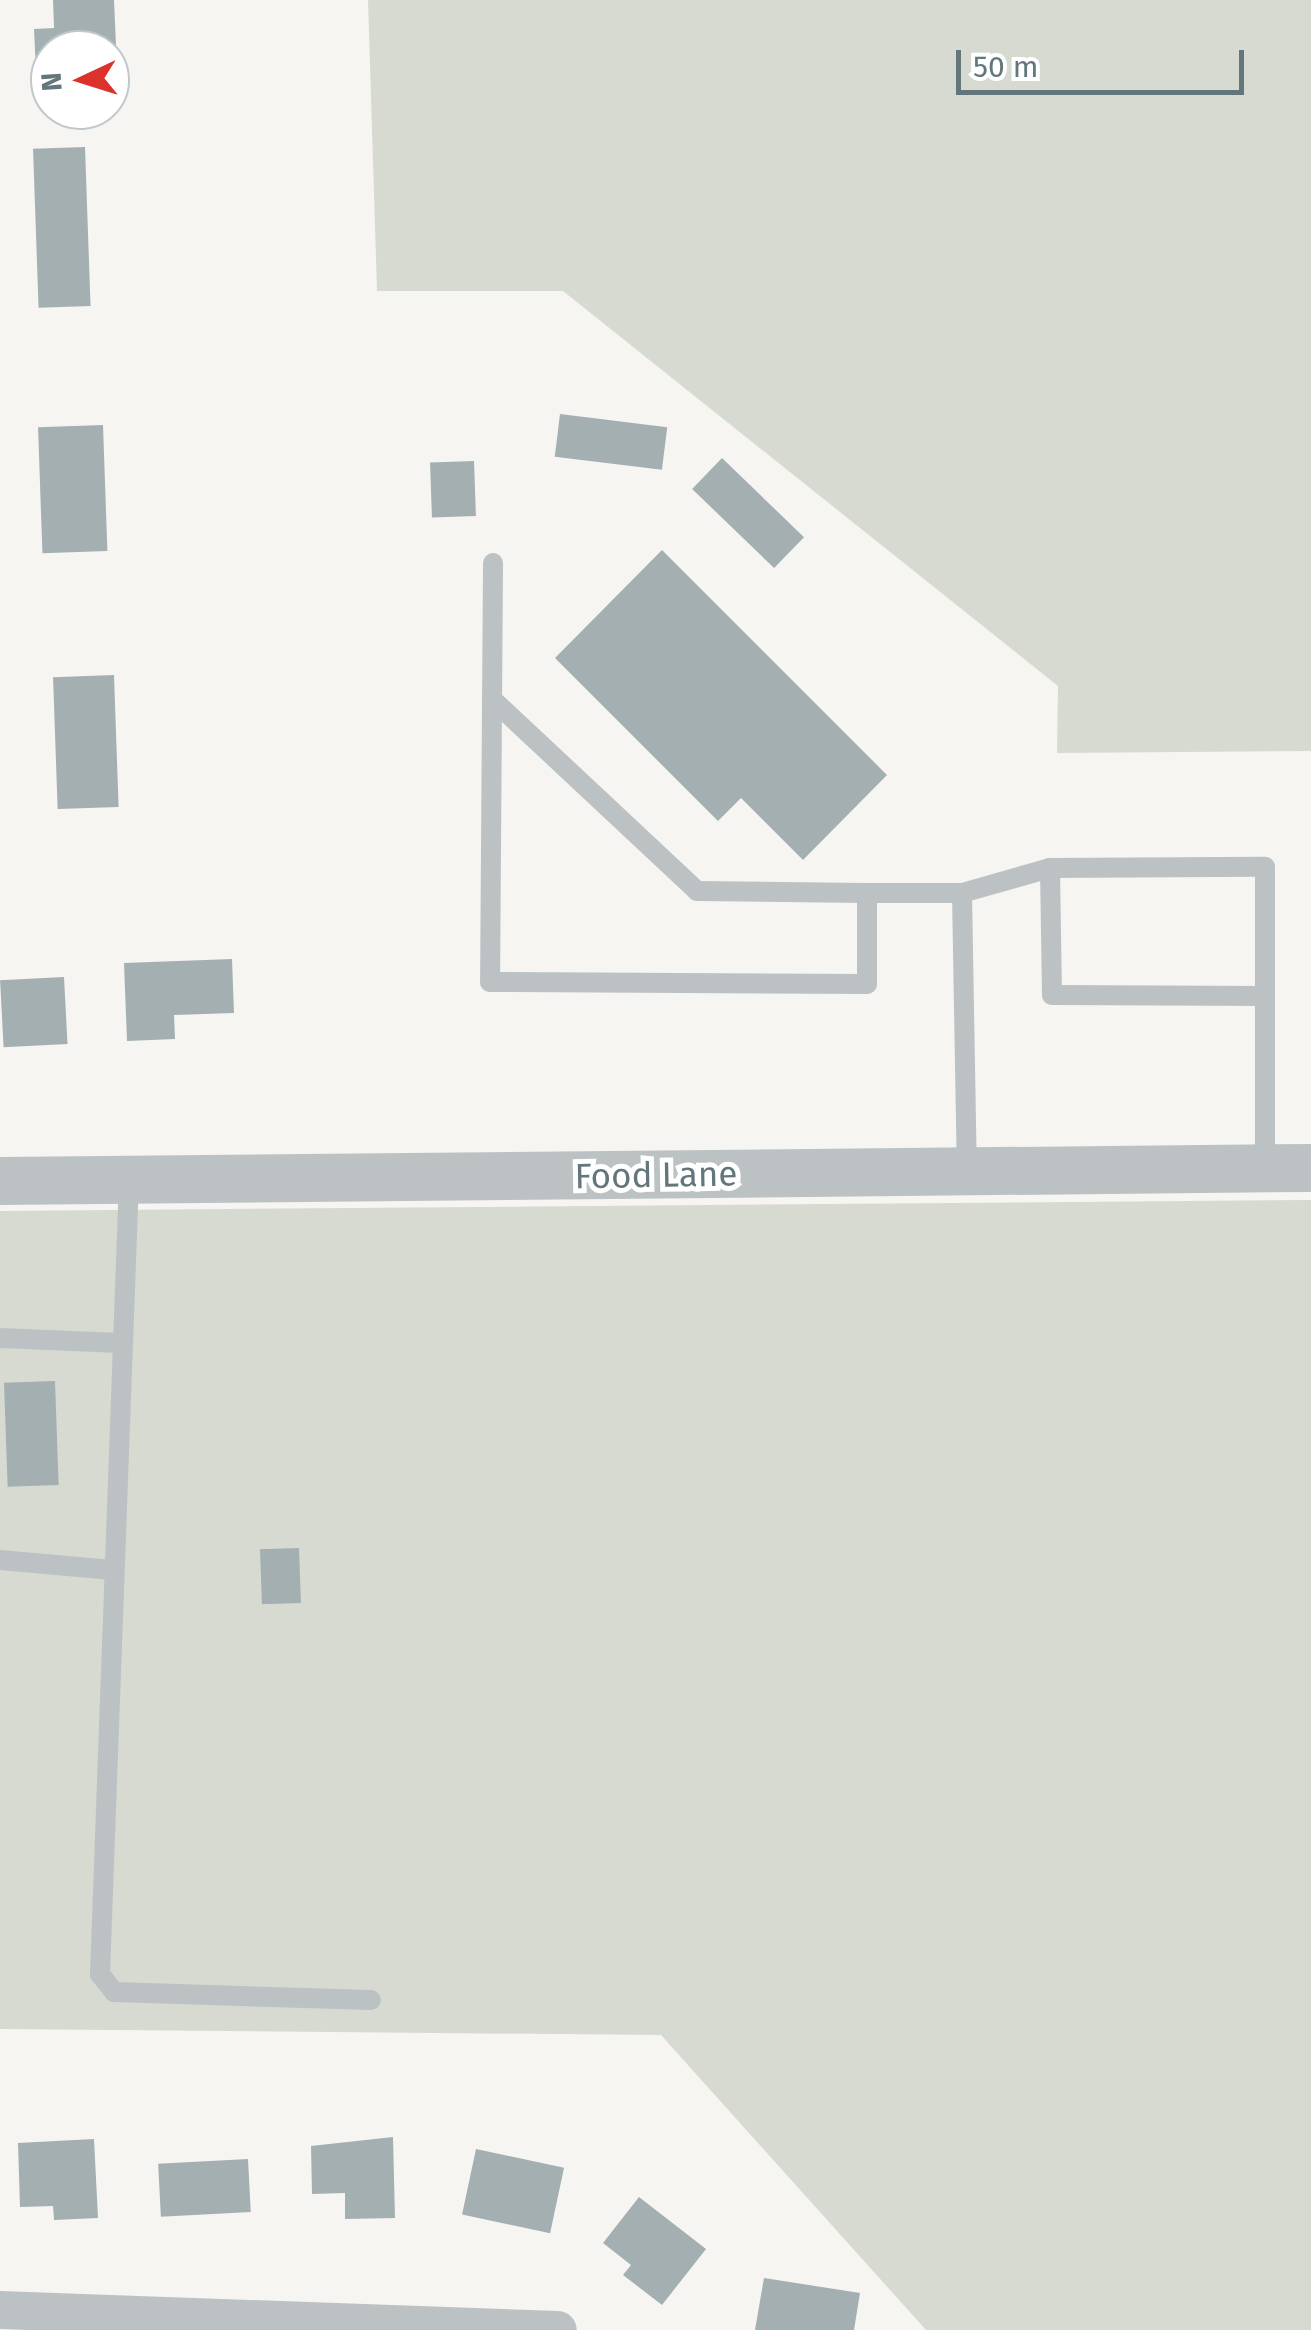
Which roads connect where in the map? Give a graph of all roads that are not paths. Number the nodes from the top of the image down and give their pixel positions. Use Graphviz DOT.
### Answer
graph roads {
  1 [pos="493,563"];
  2 [pos="492,698"];
  3 [pos="1050,868"];
  4 [pos="962,892"];
  5 [pos="867,893"];
  6 [pos="1265,996"];
  7 [pos="1288,1168"];
  8 [pos="968,1172"];
  9 [pos="128,1179"];
  10 [pos="0,1181"];
  11 [pos="0,1338"];
  12 [pos="120,1344"];
  13 [pos="0,1560"];
  14 [pos="113,1570"];
  15 [pos="370,2000"];
  16 [pos="0,2310"];
  17 [pos="558,2330"];
  1 -- 2 [label="lane"];
  2 -- 5 [label="lane"];
  2 -- 5 [label="lane"];
  3 -- 4 [label="lane"];
  3 -- 6 [label="lane"];
  3 -- 6 [label="lane"];
  4 -- 5 [label="lane"];
  4 -- 8 [label="lane"];
  6 -- 7 [label="lane"];
  7 -- 8 [label="street, Food Lane"];
  8 -- 9 [label="street, Food Lane"];
  9 -- 10 [label="street, Food Lane"];
  9 -- 12 [label="lane"];
  11 -- 12 [label="lane"];
  12 -- 14 [label="lane"];
  13 -- 14 [label="lane"];
  14 -- 15 [label="lane"];
  16 -- 17 [label="street"];
}
